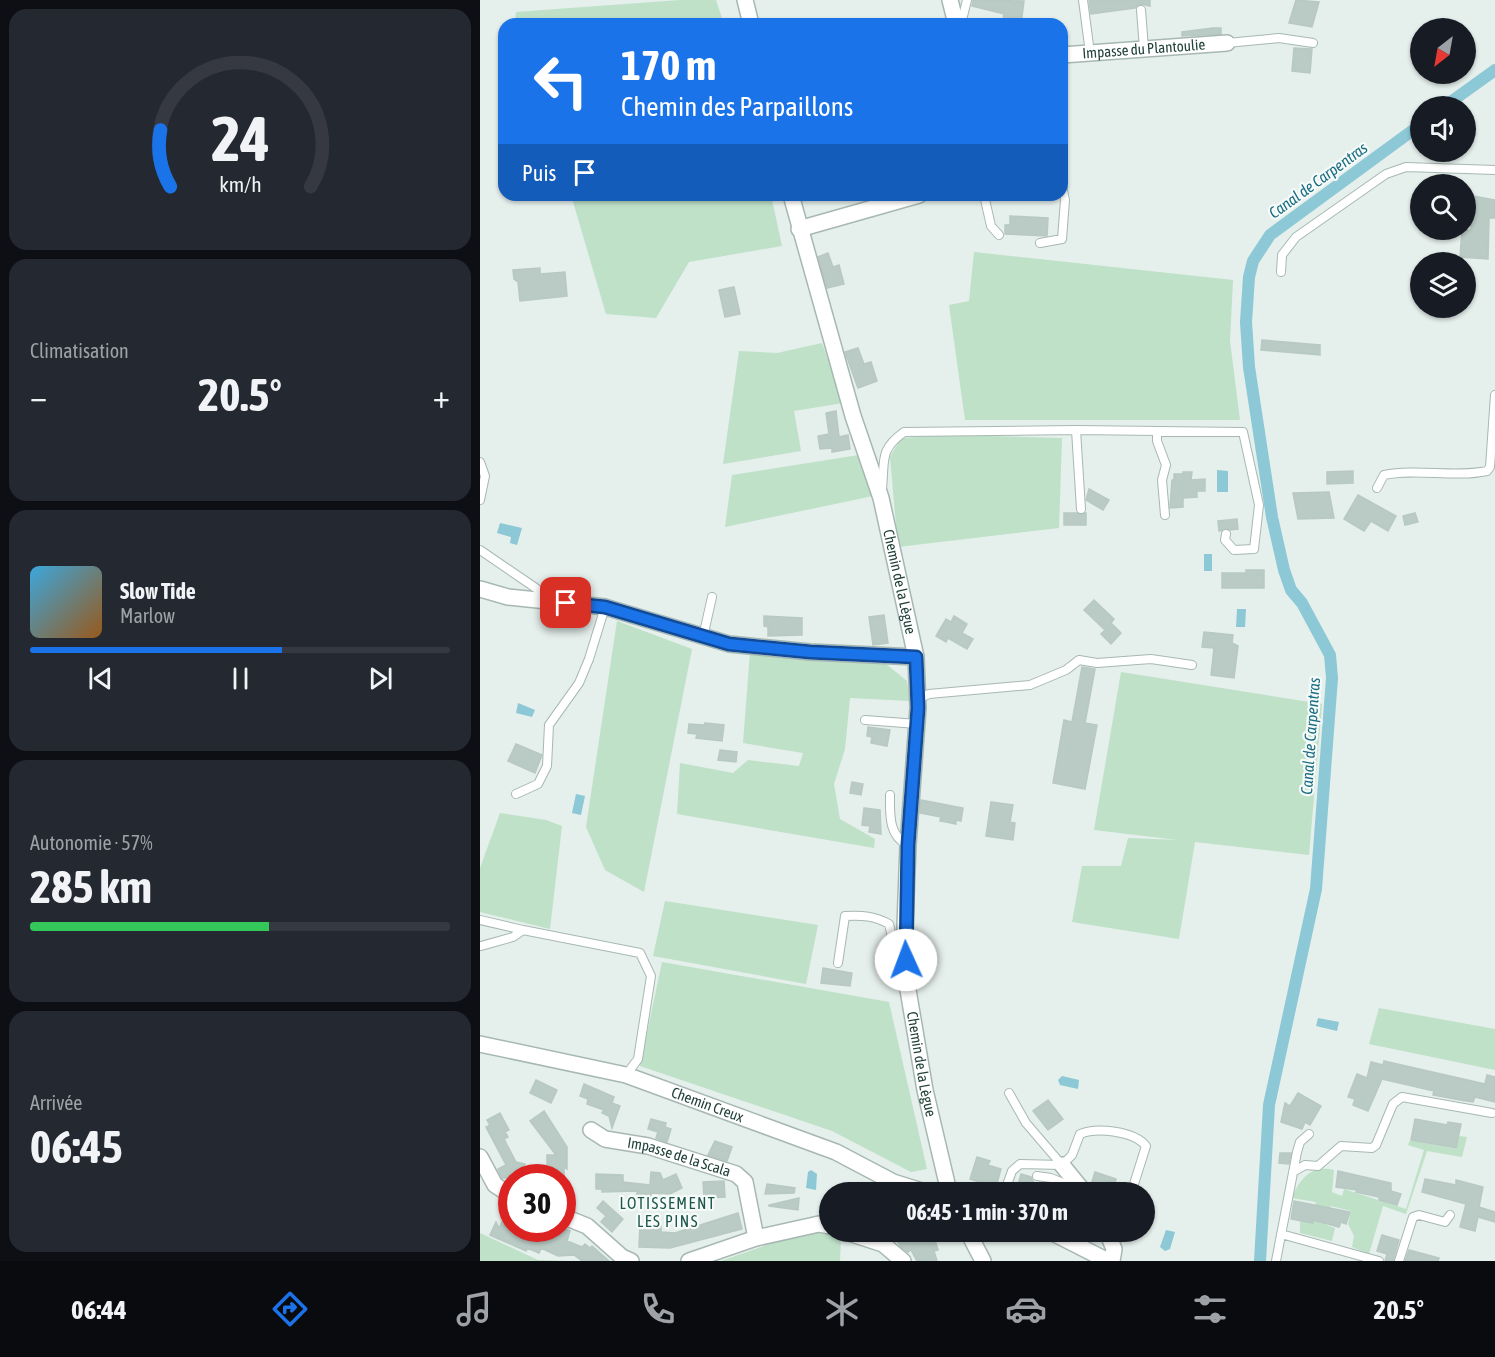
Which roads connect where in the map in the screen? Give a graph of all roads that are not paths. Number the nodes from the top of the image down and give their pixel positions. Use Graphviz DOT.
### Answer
graph roads {
  1 [pos="745,0"];
  2 [pos="950,0"];
  3 [pos="967,0"];
  4 [pos="1083,0"];
  5 [pos="1141,10"];
  6 [pos="750,18"];
  7 [pos="957,18"];
  8 [pos="961,18"];
  9 [pos="1227,43"];
  10 [pos="1313,43"];
  11 [pos="1144,49"];
  12 [pos="1090,53"];
  13 [pos="1068,55"];
  14 [pos="1495,170"];
  15 [pos="792,201"];
  16 [pos="898,201"];
  17 [pos="985,201"];
  18 [pos="1065,201"];
  19 [pos="799,229"];
  20 [pos="999,235"];
  21 [pos="1040,243"];
  22 [pos="1281,272"];
  23 [pos="1495,395"];
  24 [pos="1076,430"];
  25 [pos="1157,431"];
  26 [pos="480,462"];
  27 [pos="1377,488"];
  28 [pos="881,498"];
  29 [pos="480,500"];
  30 [pos="1081,509"];
  31 [pos="1165,515"];
  32 [pos="1226,534"];
  33 [pos="480,549"];
  34 [pos="480,589"];
  35 [pos="712,597"];
  36 [pos="547,601"];
  37 [pos="605,607"];
  38 [pos="703,638"];
  39 [pos="916,657"];
  40 [pos="1192,665"];
  41 [pos="918,699"];
  42 [pos="865,720"];
  43 [pos="917,724"];
  44 [pos="516,794"];
  45 [pos="890,795"];
  46 [pos="908,845"];
  47 [pos="480,920"];
  48 [pos="523,930"];
  49 [pos="481,946"];
  50 [pos="838,963"];
  51 [pos="906,978"];
  52 [pos="480,1044"];
  53 [pos="626,1075"];
  54 [pos="1009,1093"];
  55 [pos="1492,1113"];
  56 [pos="591,1130"];
  57 [pos="1309,1134"];
  58 [pos="480,1157"];
  59 [pos="1062,1165"];
  60 [pos="1293,1172"];
  61 [pos="1037,1176"];
  62 [pos="893,1182"];
  63 [pos="947,1182"];
  64 [pos="1008,1182"];
  65 [pos="1059,1182"];
  66 [pos="1076,1182"];
  67 [pos="1135,1182"];
  68 [pos="498,1187"];
  69 [pos="1450,1215"];
  70 [pos="576,1222"];
  71 [pos="819,1224"];
  72 [pos="1281,1234"];
  73 [pos="756,1238"];
  74 [pos="877,1242"];
  75 [pos="973,1242"];
  76 [pos="1072,1242"];
  77 [pos="1111,1242"];
  78 [pos="631,1261"];
  79 [pos="689,1261"];
  80 [pos="903,1261"];
  81 [pos="983,1261"];
  82 [pos="1110,1261"];
  83 [pos="1276,1261"];
  84 [pos="1379,1261"];
  85 [pos="1399,1261"];
  1 -- 6 [label="street"];
  2 -- 7 [label="street"];
  3 -- 8 [label="lane"];
  4 -- 12 [label="lane"];
  5 -- 11 [label="lane"];
  9 -- 10 [label="lane"];
  9 -- 11 [label="street, Impasse du Plantoulie"];
  11 -- 12 [label="street, Impasse du Plantoulie"];
  12 -- 13 [label="street, Impasse du Plantoulie"];
  14 -- 22 [label="lane"];
  15 -- 19 [label="street, Chemin de la Lègue"];
  16 -- 19 [label="street"];
  17 -- 20 [label="lane"];
  18 -- 21 [label="lane"];
  19 -- 28 [label="street, Chemin de la Lègue"];
  23 -- 27 [label="lane"];
  24 -- 25 [label="lane"];
  24 -- 28 [label="lane"];
  24 -- 30 [label="lane"];
  25 -- 31 [label="lane"];
  25 -- 32 [label="lane"];
  26 -- 29 [label="lane"];
  28 -- 39 [label="street, Chemin de la Lègue"];
  33 -- 36 [label="lane"];
  34 -- 36 [label="street"];
  35 -- 38 [label="lane"];
  36 -- 37 [label="street"];
  37 -- 38 [label="street"];
  37 -- 44 [label="lane"];
  38 -- 39 [label="street"];
  39 -- 41 [label="street, Chemin de la Lègue"];
  40 -- 41 [label="lane"];
  41 -- 43 [label="street, Chemin de la Lègue"];
  42 -- 43 [label="lane"];
  43 -- 46 [label="street, Chemin de la Lègue"];
  45 -- 46 [label="lane"];
  46 -- 51 [label="street, Chemin de la Lègue"];
  47 -- 48 [label="lane"];
  48 -- 49 [label="lane"];
  48 -- 53 [label="lane"];
  50 -- 51 [label="lane"];
  51 -- 63 [label="street, Chemin de la Lègue"];
  52 -- 53 [label="street, Chemin Creux"];
  53 -- 62 [label="street, Chemin Creux"];
  54 -- 59 [label="lane"];
  55 -- 60 [label="lane"];
  56 -- 73 [label="street, Impasse de la Scala"];
  57 -- 60 [label="lane"];
  58 -- 68 [label="street"];
  59 -- 64 [label="lane"];
  59 -- 66 [label="street"];
  59 -- 67 [label="lane"];
  60 -- 72 [label="lane"];
  61 -- 65 [label="lane"];
  69 -- 85 [label="lane"];
  70 -- 78 [label="street"];
  71 -- 73 [label="street"];
  72 -- 83 [label="lane"];
  72 -- 84 [label="lane"];
  73 -- 79 [label="street"];
  74 -- 80 [label="street"];
  75 -- 81 [label="street"];
  76 -- 82 [label="street"];
  77 -- 82 [label="street"];
}
